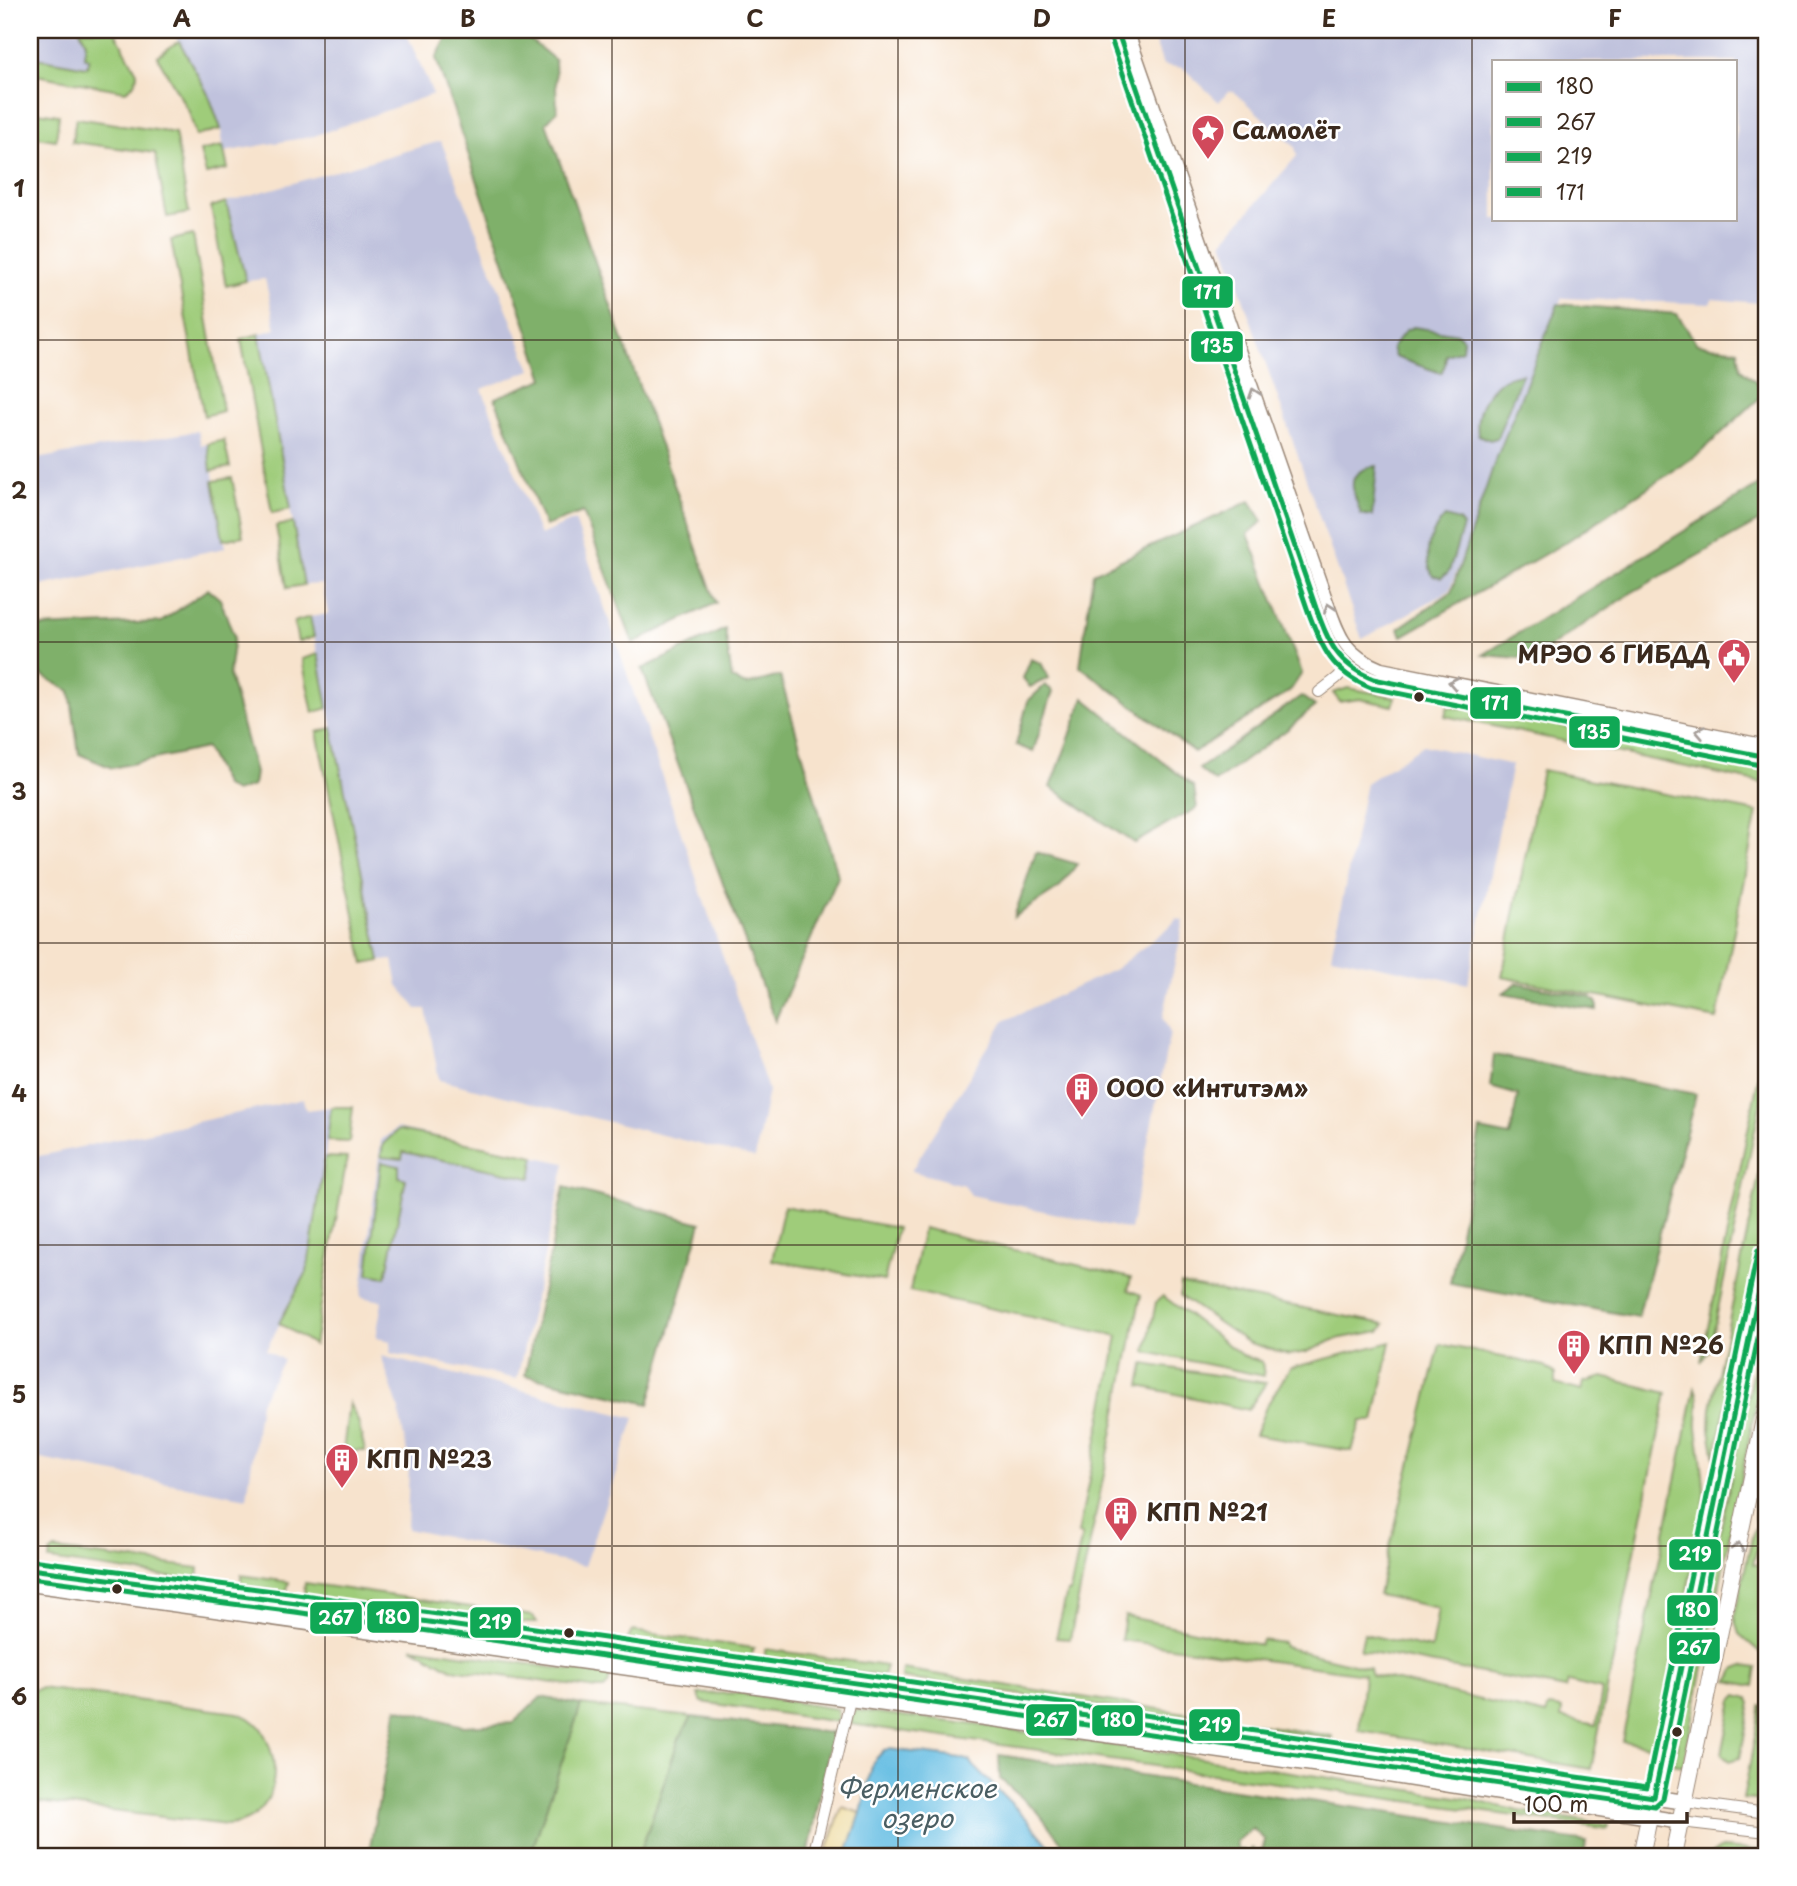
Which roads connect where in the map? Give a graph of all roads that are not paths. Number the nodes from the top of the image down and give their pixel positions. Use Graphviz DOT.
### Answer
graph roads {
  1 [pos="1116,30"];
  2 [pos="1127,30"];
  3 [pos="1150,112"];
  4 [pos="1347,667"];
  5 [pos="1318,692"];
  6 [pos="1767,746"];
  7 [pos="1767,758"];
  8 [pos="1767,1252"];
  9 [pos="1767,1405"];
  10 [pos="30,1569"];
  11 [pos="30,1584"];
  12 [pos="850,1700"];
  13 [pos="1654,1797"];
  14 [pos="1685,1802"];
  15 [pos="1767,1813"];
  16 [pos="1650,1817"];
  17 [pos="1681,1822"];
  18 [pos="1767,1832"];
  19 [pos="813,1856"];
  20 [pos="1641,1856"];
  21 [pos="1673,1856"];
  1 -- 3 [label="street"];
  2 -- 3 [label="street"];
  3 -- 4 [label="street"];
  6 -- 3 [label="street, one-way"];
  4 -- 5 [label="street"];
  4 -- 7 [label="street"];
  8 -- 13 [label="main road"];
  14 -- 9 [label="main road, one-way"];
  10 -- 13 [label="main road"];
  11 -- 12 [label="main road"];
  12 -- 16 [label="main road"];
  12 -- 19 [label="street"];
  13 -- 14 [label="main road"];
  13 -- 16 [label="main road"];
  14 -- 15 [label="street"];
  14 -- 17 [label="main road"];
  16 -- 17 [label="main road"];
  16 -- 20 [label="main road"];
  17 -- 18 [label="street"];
  17 -- 21 [label="main road"];
}
